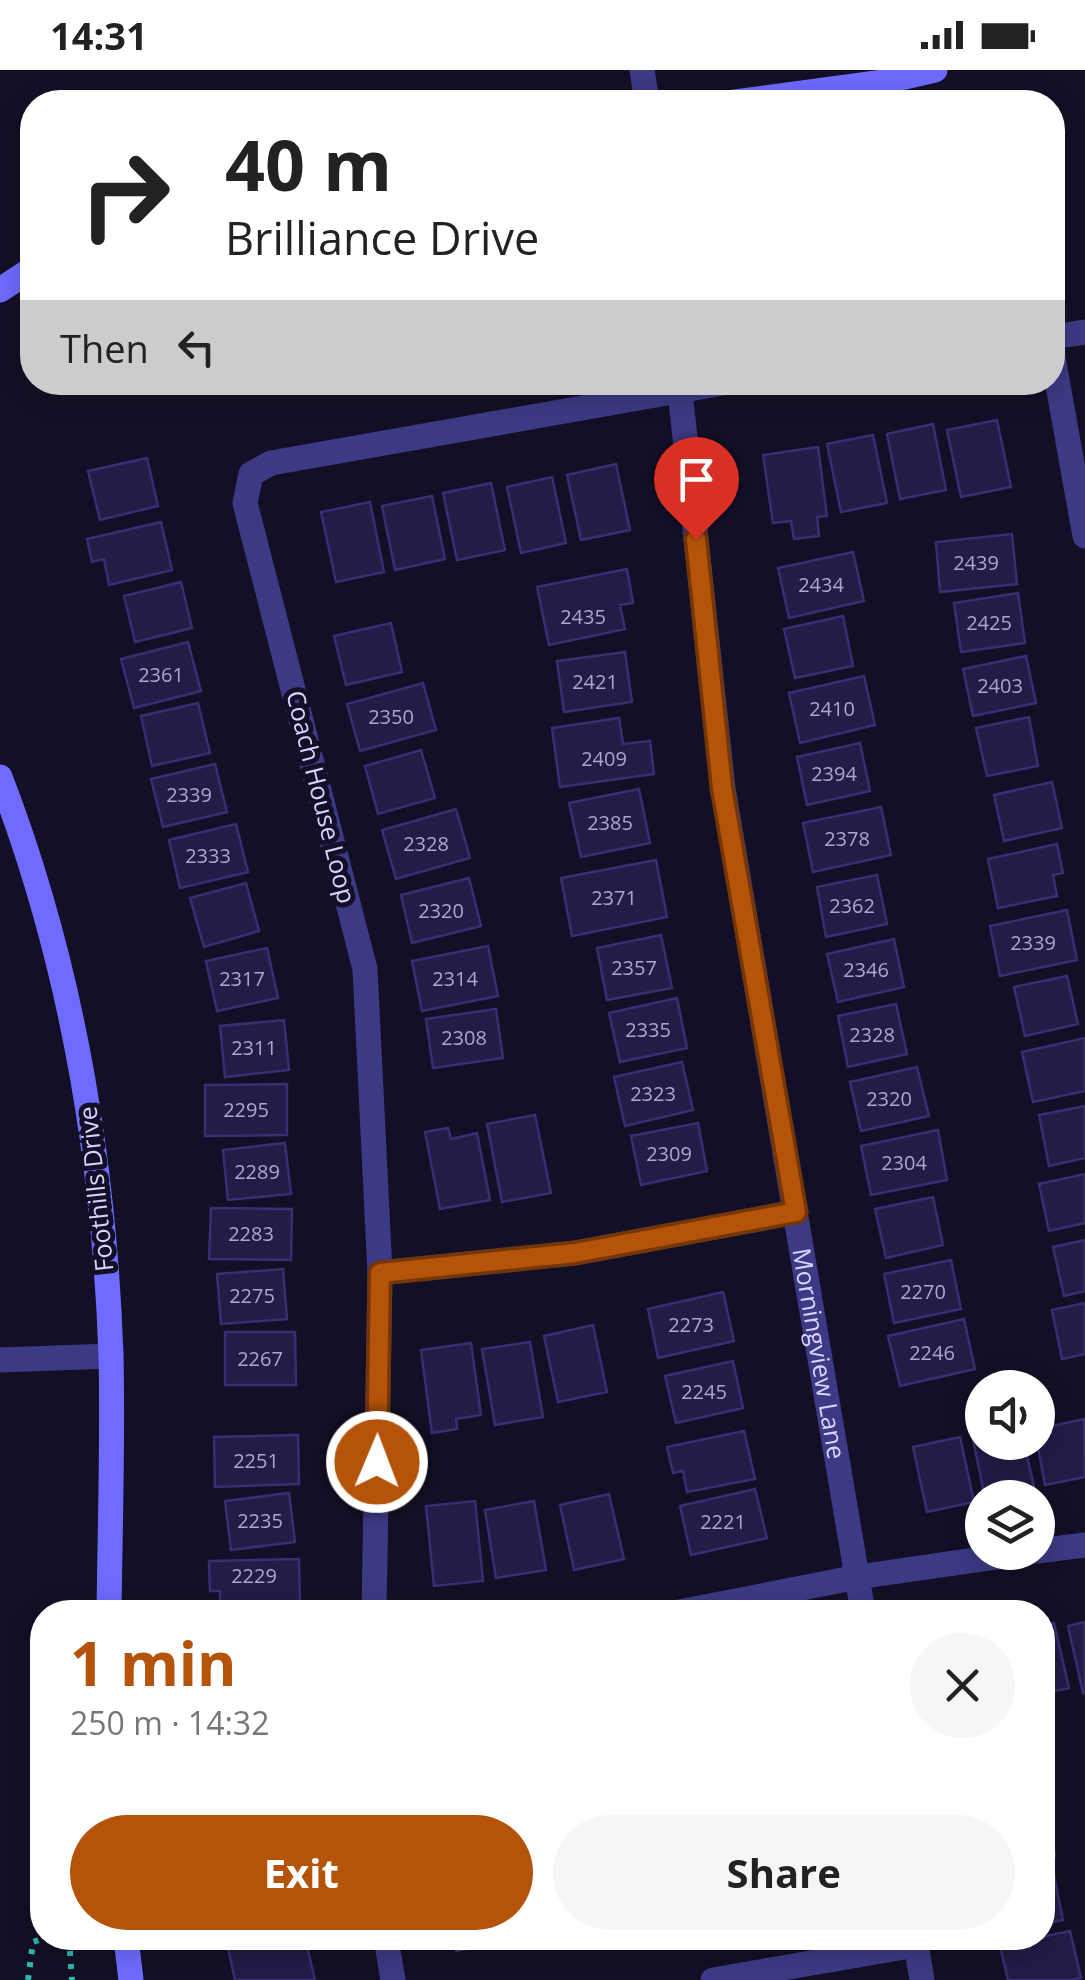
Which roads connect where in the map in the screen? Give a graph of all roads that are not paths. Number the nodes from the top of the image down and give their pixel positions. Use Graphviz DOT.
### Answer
graph roads {
  1 [pos="935,70"];
  2 [pos="824,90"];
  3 [pos="631,395"];
  4 [pos="680,395"];
  5 [pos="1060,395"];
  6 [pos="1085,536"];
  7 [pos="0,777"];
  8 [pos="796,1212"];
  9 [pos="380,1273"];
  10 [pos="111,1356"];
  11 [pos="0,1360"];
  12 [pos="1085,1544"];
  13 [pos="1055,1549"];
  14 [pos="965,1561"];
  15 [pos="858,1577"];
  16 [pos="109,1600"];
  17 [pos="374,1600"];
  18 [pos="740,1600"];
  19 [pos="861,1600"];
  20 [pos="127,1950"];
  21 [pos="388,1950"];
  22 [pos="869,1950"];
  23 [pos="917,1950"];
  24 [pos="131,1980"];
  25 [pos="392,1980"];
  26 [pos="713,1980"];
  27 [pos="922,1980"];
  1 -- 2 [label="street"];
  3 -- 9 [label="street, Coach House Loop"];
  4 -- 8 [label="street, Morningview Lane"];
  5 -- 6 [label="street"];
  7 -- 10 [label="street, Foothills Drive"];
  8 -- 9 [label="street"];
  8 -- 15 [label="street, Morningview Lane"];
  9 -- 17 [label="street, Coach House Loop"];
  10 -- 11 [label="street"];
  10 -- 16 [label="street, Foothills Drive"];
  12 -- 13 [label="street"];
  14 -- 15 [label="street"];
  15 -- 18 [label="street"];
  15 -- 19 [label="street, Morningview Lane"];
  20 -- 24 [label="street"];
  21 -- 25 [label="street"];
  22 -- 26 [label="street"];
  23 -- 27 [label="street"];
}
